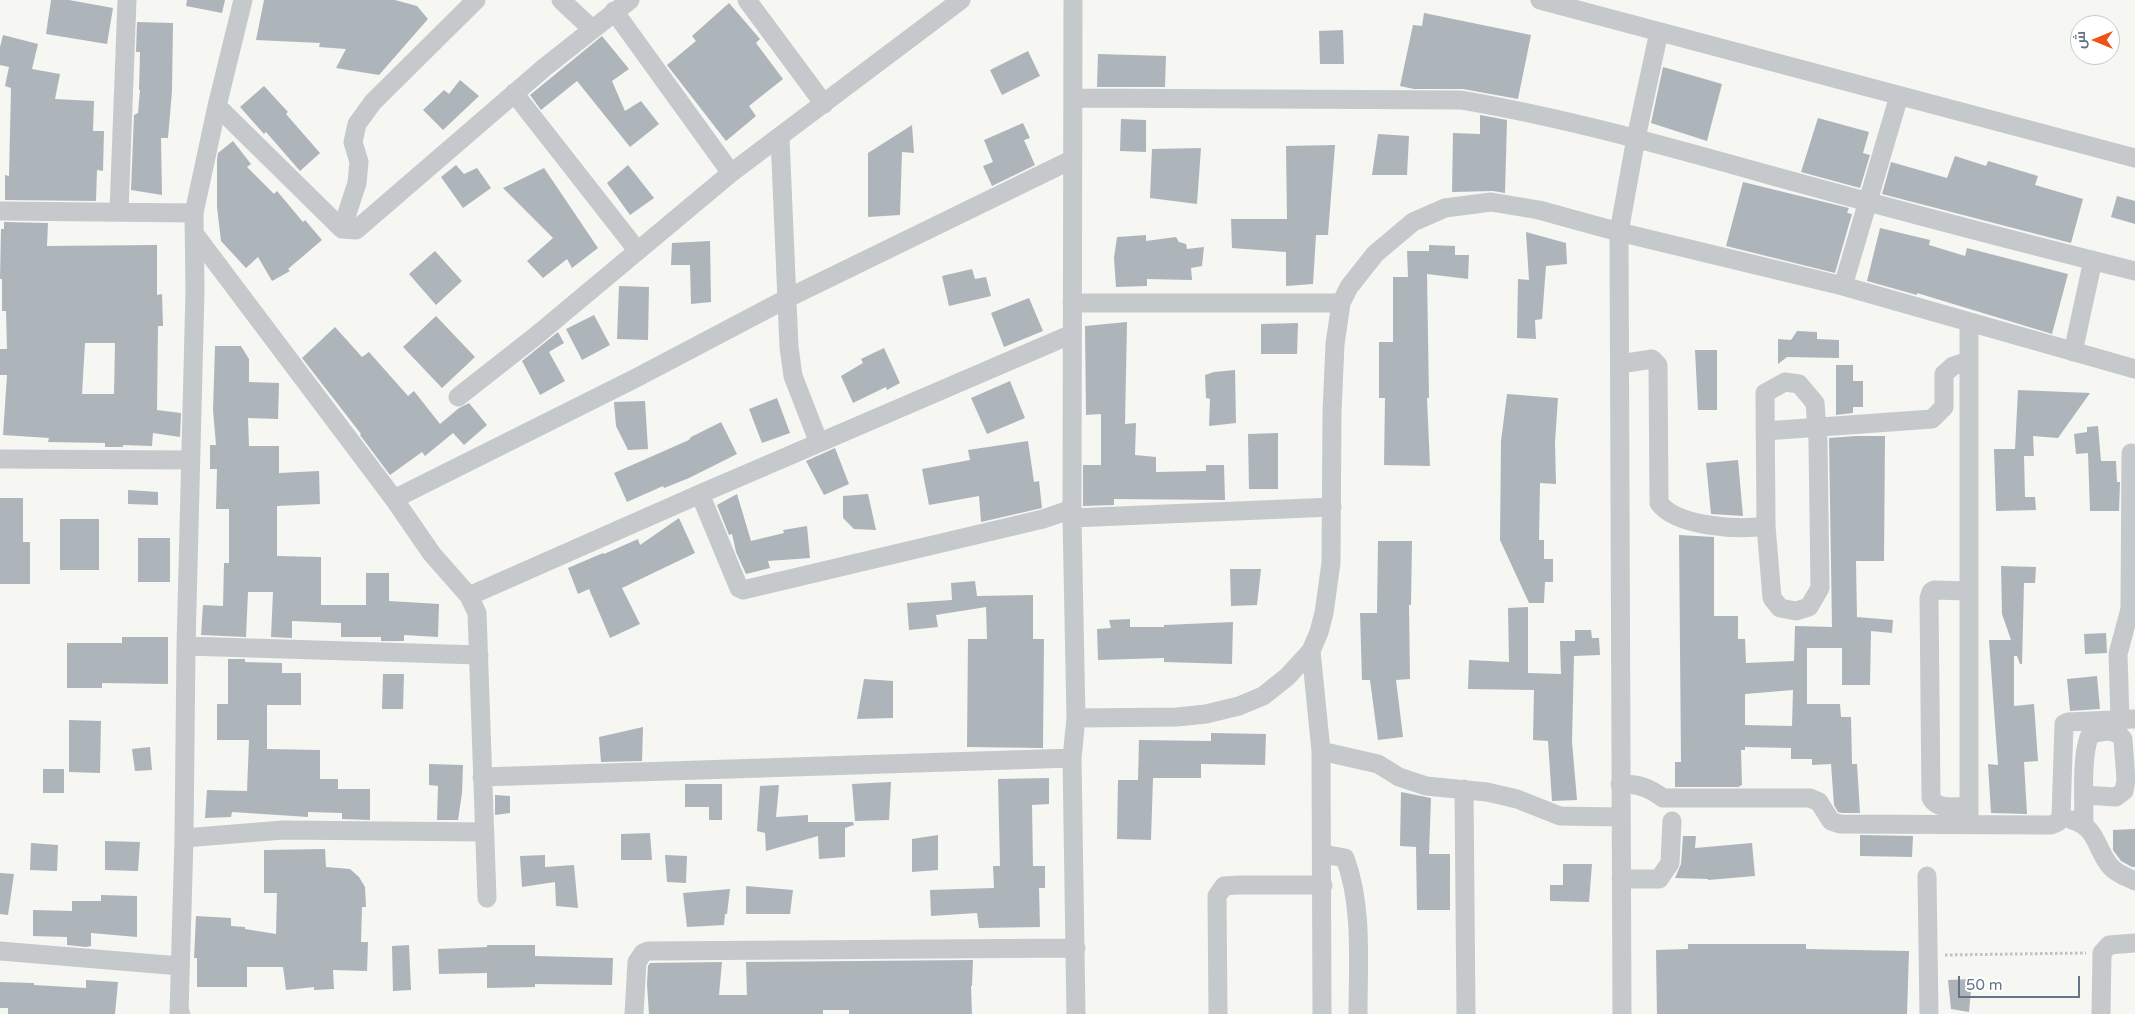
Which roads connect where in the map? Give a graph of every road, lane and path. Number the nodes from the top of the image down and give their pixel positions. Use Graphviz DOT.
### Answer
graph roads {
  1 [pos="127,0"];
  2 [pos="244,0"];
  3 [pos="476,0"];
  4 [pos="561,0"];
  5 [pos="630,0"];
  6 [pos="747,0"];
  7 [pos="961,0"];
  8 [pos="1072,0"];
  9 [pos="1540,0"];
  10 [pos="614,11"];
  11 [pos="592,29"];
  12 [pos="1659,32"];
  13 [pos="514,93"];
  14 [pos="1899,96"];
  15 [pos="1073,98"];
  16 [pos="824,104"];
  17 [pos="217,106"];
  18 [pos="780,138"];
  19 [pos="1636,138"];
  20 [pos="2135,158"];
  21 [pos="1071,160"];
  22 [pos="732,173"];
  23 [pos="1868,202"];
  24 [pos="0,211"];
  25 [pos="119,211"];
  26 [pos="194,213"];
  27 [pos="342,229"];
  28 [pos="1620,232"];
  29 [pos="196,236"];
  30 [pos="637,250"];
  31 [pos="2093,260"];
  32 [pos="2135,271"];
  33 [pos="1843,286"];
  34 [pos="788,298"];
  35 [pos="1072,303"];
  36 [pos="1340,303"];
  37 [pos="1969,322"];
  38 [pos="1072,334"];
  39 [pos="2073,352"];
  40 [pos="1969,361"];
  41 [pos="1620,364"];
  42 [pos="2135,370"];
  43 [pos="458,397"];
  44 [pos="1817,428"];
  45 [pos="1765,430"];
  46 [pos="819,442"];
  47 [pos="2131,453"];
  48 [pos="0,459"];
  49 [pos="190,460"];
  50 [pos="700,494"];
  51 [pos="394,499"];
  52 [pos="1332,507"];
  53 [pos="1072,514"];
  54 [pos="1766,526"];
  55 [pos="1969,590"];
  56 [pos="469,596"];
  57 [pos="186,646"];
  58 [pos="1311,651"];
  59 [pos="479,655"];
  60 [pos="1076,718"];
  61 [pos="2128,719"];
  62 [pos="1321,751"];
  63 [pos="1072,758"];
  64 [pos="482,777"];
  65 [pos="2131,781"];
  66 [pos="1620,784"];
  67 [pos="1464,789"];
  68 [pos="2084,796"];
  69 [pos="1969,815"];
  70 [pos="1620,817"];
  71 [pos="2060,820"];
  72 [pos="1672,822"];
  73 [pos="2084,824"];
  74 [pos="484,832"];
  75 [pos="184,838"];
  76 [pos="1323,854"];
  77 [pos="1927,876"];
  78 [pos="1621,879"];
  79 [pos="2135,881"];
  80 [pos="1323,885"];
  81 [pos="488,898"];
  82 [pos="2135,944"];
  83 [pos="1076,948"];
  84 [pos="0,951"];
  85 [pos="2102,953"];
  86 [pos="1928,955"];
  87 [pos="180,966"];
  88 [pos="181,1014"];
  89 [pos="634,1014"];
  90 [pos="1076,1014"];
  91 [pos="1218,1014"];
  92 [pos="1322,1014"];
  93 [pos="1358,1014"];
  94 [pos="1466,1014"];
  95 [pos="1622,1014"];
  96 [pos="1929,1014"];
  97 [pos="2101,1014"];
  1 -- 25 [label="street"];
  2 -- 17 [label="street"];
  3 -- 27 [label="street"];
  4 -- 11 [label="street"];
  5 -- 10 [label="street"];
  6 -- 16 [label="street"];
  7 -- 16 [label="street"];
  8 -- 15 [label="street"];
  9 -- 12 [label="street"];
  10 -- 11 [label="street"];
  10 -- 22 [label="street"];
  11 -- 13 [label="street"];
  12 -- 14 [label="street"];
  12 -- 19 [label="street"];
  13 -- 27 [label="street"];
  13 -- 30 [label="street"];
  14 -- 20 [label="street"];
  14 -- 23 [label="street"];
  15 -- 19 [label="street"];
  15 -- 21 [label="street"];
  16 -- 18 [label="street"];
  17 -- 26 [label="street"];
  17 -- 27 [label="street"];
  18 -- 22 [label="street"];
  18 -- 34 [label="street"];
  19 -- 23 [label="street"];
  19 -- 28 [label="street"];
  21 -- 34 [label="street"];
  21 -- 35 [label="street"];
  22 -- 30 [label="street"];
  23 -- 31 [label="street"];
  23 -- 33 [label="street"];
  24 -- 25 [label="street"];
  25 -- 26 [label="street"];
  26 -- 29 [label="street"];
  28 -- 33 [label="street"];
  28 -- 36 [label="street"];
  28 -- 41 [label="street"];
  29 -- 49 [label="street"];
  29 -- 51 [label="street"];
  30 -- 43 [label="street"];
  31 -- 32 [label="street"];
  31 -- 39 [label="street"];
  33 -- 37 [label="street"];
  34 -- 46 [label="street"];
  34 -- 51 [label="street"];
  35 -- 36 [label="street"];
  35 -- 38 [label="street"];
  36 -- 52 [label="street"];
  37 -- 39 [label="street"];
  37 -- 40 [label="street"];
  38 -- 46 [label="street"];
  38 -- 53 [label="street"];
  39 -- 42 [label="street"];
  40 -- 44 [label="street"];
  40 -- 55 [label="street"];
  41 -- 54 [label="street"];
  41 -- 66 [label="street"];
  44 -- 45 [label="street"];
  44 -- 45 [label="street"];
  44 -- 54 [label="street"];
  45 -- 54 [label="street"];
  46 -- 50 [label="street"];
  47 -- 61 [label="street"];
  48 -- 49 [label="street"];
  49 -- 57 [label="street"];
  50 -- 53 [label="street"];
  50 -- 56 [label="street"];
  51 -- 56 [label="street"];
  52 -- 53 [label="street"];
  52 -- 58 [label="street"];
  53 -- 60 [label="street"];
  55 -- 69 [label="street"];
  55 -- 69 [label="street"];
  56 -- 59 [label="street"];
  57 -- 59 [label="street"];
  57 -- 75 [label="street"];
  58 -- 60 [label="street"];
  58 -- 62 [label="street"];
  59 -- 64 [label="street"];
  60 -- 63 [label="street"];
  61 -- 71 [label="street"];
  62 -- 67 [label="street"];
  62 -- 76 [label="street"];
  63 -- 64 [label="street"];
  63 -- 83 [label="street"];
  64 -- 74 [label="street"];
  65 -- 68 [label="street"];
  65 -- 68 [label="street"];
  66 -- 69 [label="street"];
  66 -- 70 [label="street"];
  67 -- 70 [label="street"];
  67 -- 94 [label="street"];
  68 -- 73 [label="street"];
  69 -- 71 [label="street"];
  70 -- 78 [label="street"];
  71 -- 73 [label="street"];
  72 -- 78 [label="street"];
  73 -- 79 [label="street"];
  74 -- 75 [label="street"];
  74 -- 81 [label="street"];
  75 -- 87 [label="street"];
  76 -- 80 [label="street"];
  76 -- 93 [label="street"];
  77 -- 86 [label="street"];
  78 -- 95 [label="street"];
  80 -- 91 [label="street"];
  80 -- 92 [label="street"];
  82 -- 85 [label="street"];
  83 -- 89 [label="street"];
  83 -- 90 [label="street"];
  84 -- 87 [label="street"];
  85 -- 86 [label="path"];
  85 -- 97 [label="street"];
  86 -- 96 [label="street"];
  87 -- 88 [label="street"];
}
